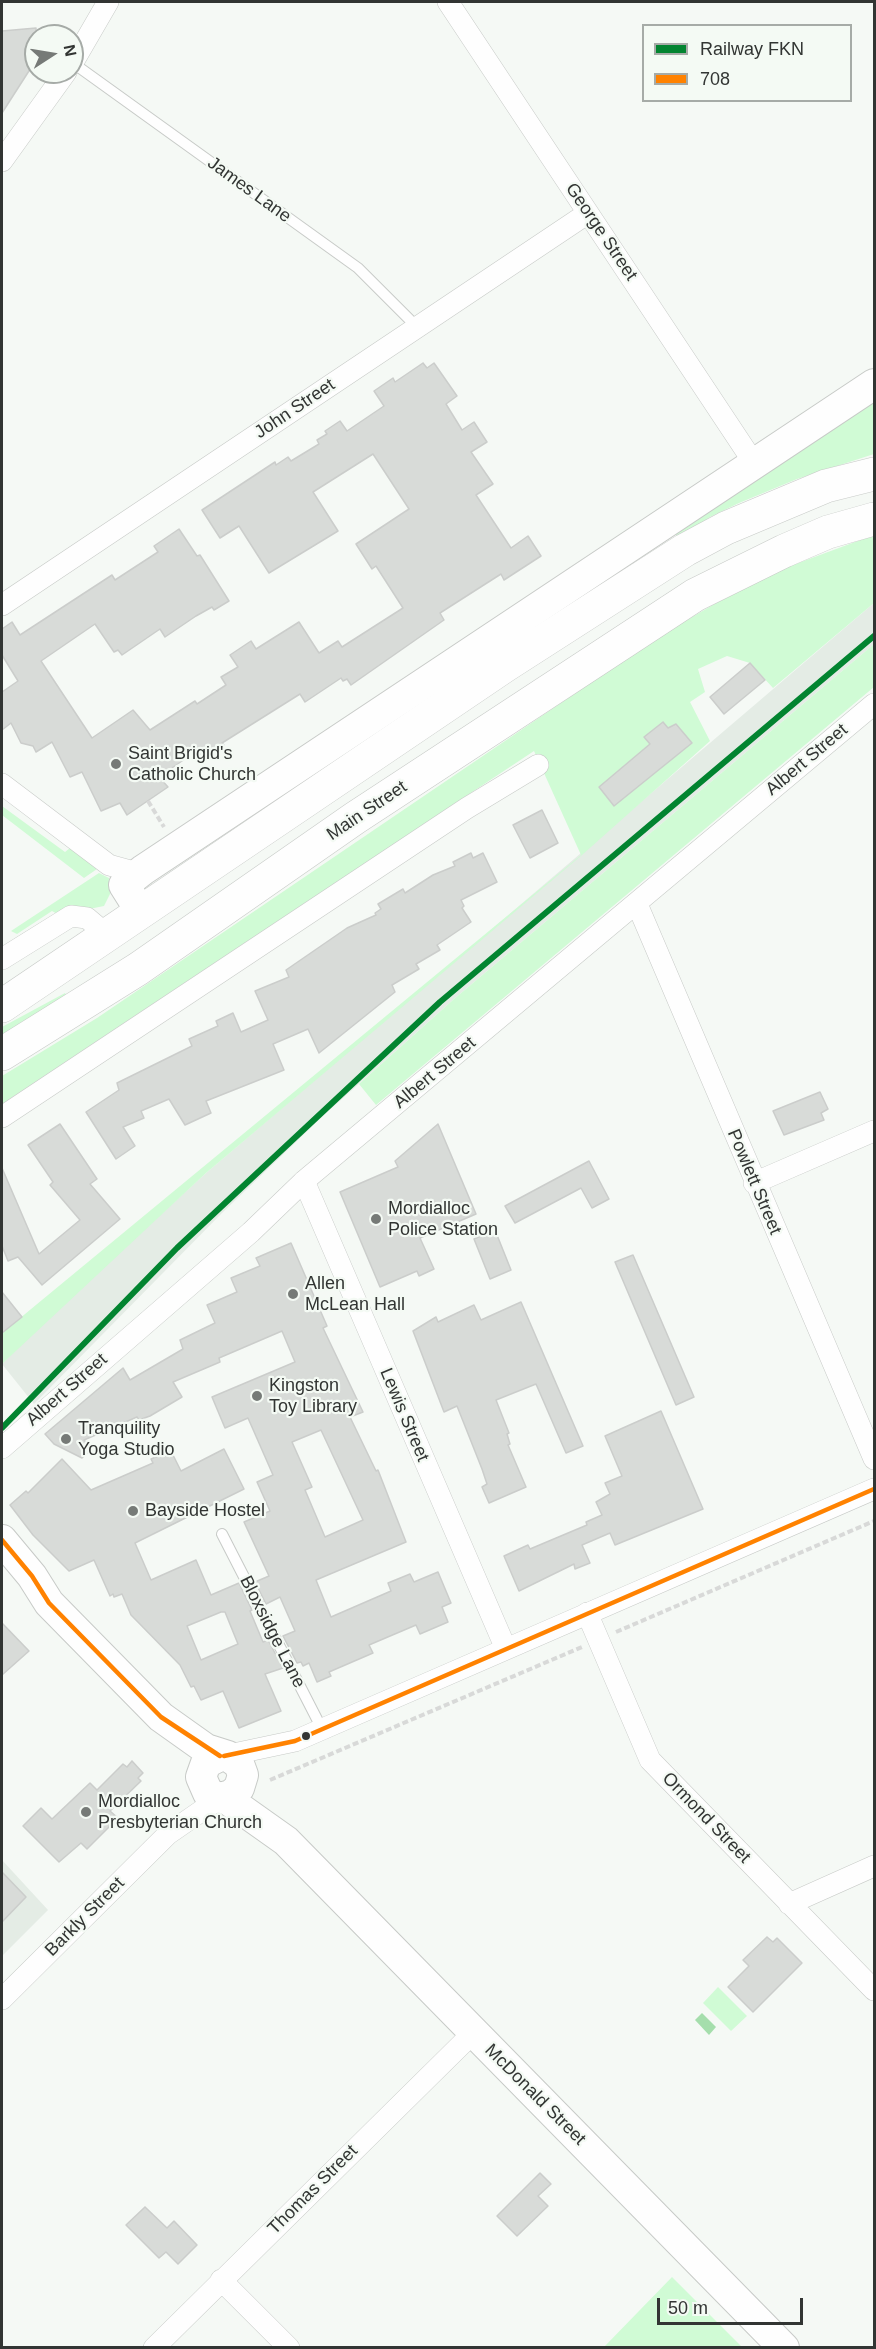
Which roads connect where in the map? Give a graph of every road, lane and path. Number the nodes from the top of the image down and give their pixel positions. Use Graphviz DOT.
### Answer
graph roads {
  1 [pos="108,2"];
  2 [pos="448,2"];
  3 [pos="84,43"];
  4 [pos="84,73"];
  5 [pos="57,84"];
  6 [pos="2,161"];
  7 [pos="588,213"];
  8 [pos="417,327"];
  9 [pos="874,384"];
  10 [pos="754,463"];
  11 [pos="874,474"];
  12 [pos="874,519"];
  13 [pos="2,605"];
  14 [pos="456,700"];
  15 [pos="874,704"];
  16 [pos="481,736"];
  17 [pos="538,765"];
  18 [pos="2,784"];
  19 [pos="148,801"];
  20 [pos="164,827"];
  21 [pos="135,886"];
  22 [pos="637,904"];
  23 [pos="107,935"];
  24 [pos="177,941"];
  25 [pos="2,959"];
  26 [pos="2,1006"];
  27 [pos="2,1054"];
  28 [pos="2,1117"];
  29 [pos="874,1131"];
  30 [pos="304,1181"];
  31 [pos="754,1183"];
  32 [pos="2,1448"];
  33 [pos="874,1459"];
  34 [pos="874,1489"];
  35 [pos="874,1521"];
  36 [pos="222,1534"];
  37 [pos="2,1540"];
  38 [pos="2,1569"];
  39 [pos="49,1603"];
  40 [pos="587,1613"];
  41 [pos="598,1640"];
  42 [pos="506,1649"];
  43 [pos="322,1730"];
  44 [pos="295,1741"];
  45 [pos="227,1778"];
  46 [pos="874,1866"];
  47 [pos="789,1904"];
  48 [pos="874,1990"];
  49 [pos="2,2000"];
  50 [pos="473,2032"];
  51 [pos="221,2280"];
  52 [pos="154,2348"];
  53 [pos="289,2348"];
  54 [pos="784,2348"];
  1 -- 3 [label="street"];
  2 -- 7 [label="street, George Street"];
  4 -- 8 [label="lane, James Lane"];
  5 -- 6 [label="street"];
  7 -- 8 [label="street, John Street"];
  7 -- 10 [label="street, George Street"];
  8 -- 13 [label="street, John Street"];
  9 -- 10 [label="street"];
  10 -- 21 [label="street"];
  11 -- 14 [label="highway"];
  12 -- 16 [label="highway, Main Street"];
  14 -- 16 [label="highway"];
  14 -- 21 [label="highway"];
  15 -- 22 [label="street, Albert Street"];
  16 -- 24 [label="highway, Main Street"];
  17 -- 28 [label="street"];
  18 -- 21 [label="street"];
  19 -- 20 [label="path"];
  21 -- 23 [label="highway"];
  21 -- 24 [label="highway"];
  22 -- 30 [label="street, Albert Street"];
  22 -- 31 [label="street, Powlett Street"];
  23 -- 25 [label="street"];
  23 -- 26 [label="highway"];
  24 -- 27 [label="highway, Main Street"];
  29 -- 31 [label="street"];
  30 -- 32 [label="street, Albert Street"];
  30 -- 42 [label="street, Lewis Street"];
  31 -- 33 [label="street, Powlett Street"];
  34 -- 40 [label="street, Barkly Street"];
  35 -- 41 [label="path"];
  36 -- 43 [label="lane, Bloxsidge Lane"];
  37 -- 39 [label="street, McDonald Street"];
  38 -- 39 [label="street, McDonald Street"];
  39 -- 45 [label="street, McDonald Street"];
  40 -- 41 [label="street, Ormond Street"];
  40 -- 42 [label="street, Barkly Street"];
  41 -- 45 [label="path"];
  41 -- 47 [label="street, Ormond Street"];
  42 -- 43 [label="street, Barkly Street"];
  43 -- 44 [label="street, Barkly Street"];
  44 -- 45 [label="street, Barkly Street"];
  44 -- 45 [label="street, Barkly Street"];
  45 -- 49 [label="street, Barkly Street"];
  45 -- 50 [label="street, McDonald Street"];
  46 -- 47 [label="street"];
  47 -- 48 [label="street, Ormond Street"];
  50 -- 51 [label="street, Thomas Street"];
  50 -- 54 [label="street, McDonald Street"];
  51 -- 52 [label="street, Thomas Street"];
  51 -- 53 [label="street"];
}
